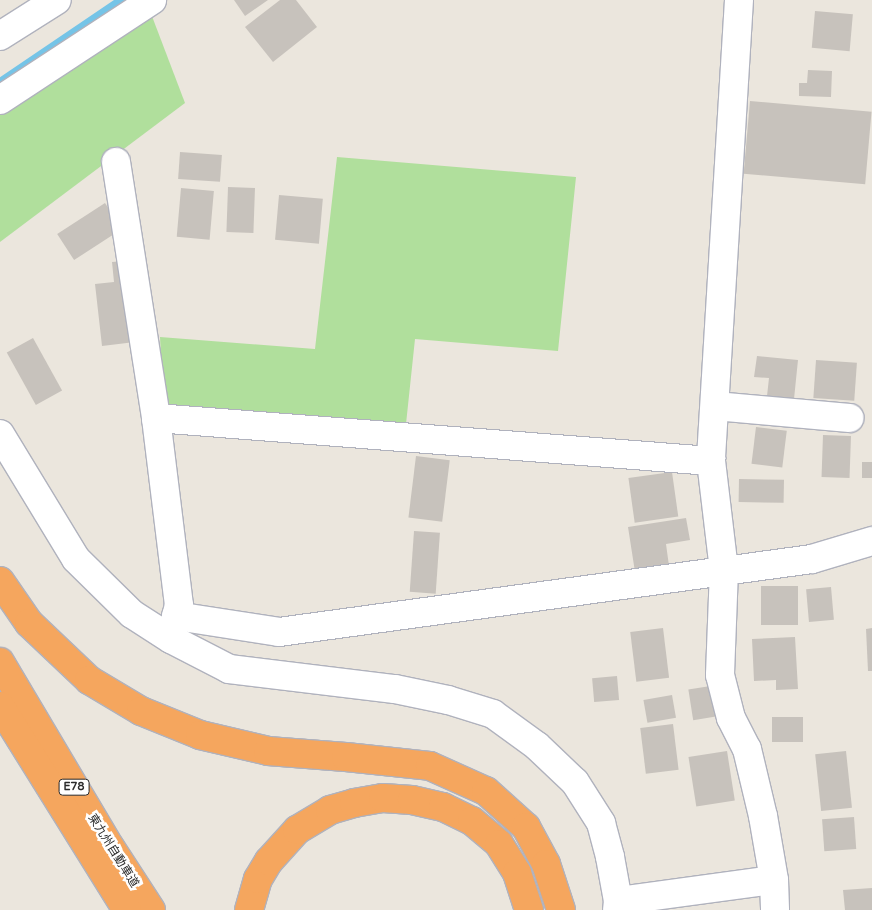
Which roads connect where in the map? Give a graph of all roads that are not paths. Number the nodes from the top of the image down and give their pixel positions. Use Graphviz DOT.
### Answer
graph roads {
  1 [pos="57,0"];
  2 [pos="152,0"];
  3 [pos="740,0"];
  4 [pos="0,36"];
  5 [pos="0,100"];
  6 [pos="116,162"];
  7 [pos="715,406"];
  8 [pos="156,418"];
  9 [pos="849,418"];
  10 [pos="0,434"];
  11 [pos="710,461"];
  12 [pos="872,540"];
  13 [pos="724,570"];
  14 [pos="0,581"];
  15 [pos="174,628"];
  16 [pos="0,662"];
  17 [pos="0,706"];
  18 [pos="0,715"];
  19 [pos="774,880"];
  20 [pos="618,905"];
  21 [pos="104,910"];
  22 [pos="127,910"];
  23 [pos="151,910"];
  24 [pos="249,910"];
  25 [pos="529,910"];
  26 [pos="561,910"];
  27 [pos="775,910"];
  1 -- 4 [label="street"];
  2 -- 5 [label="street"];
  3 -- 7 [label="street"];
  6 -- 8 [label="street"];
  7 -- 9 [label="street"];
  7 -- 11 [label="street"];
  8 -- 11 [label="street"];
  8 -- 15 [label="street"];
  10 -- 15 [label="street"];
  11 -- 13 [label="street"];
  12 -- 13 [label="street"];
  13 -- 15 [label="street"];
  13 -- 19 [label="street"];
  14 -- 26 [label="highway"];
  15 -- 20 [label="street"];
  16 -- 23 [label="highway, 東九州自動車道 / E78"];
  17 -- 22 [label="highway, 東九州自動車道 / E78"];
  18 -- 21 [label="highway"];
  19 -- 20 [label="street"];
  19 -- 27 [label="street"];
  24 -- 25 [label="highway"];
}
